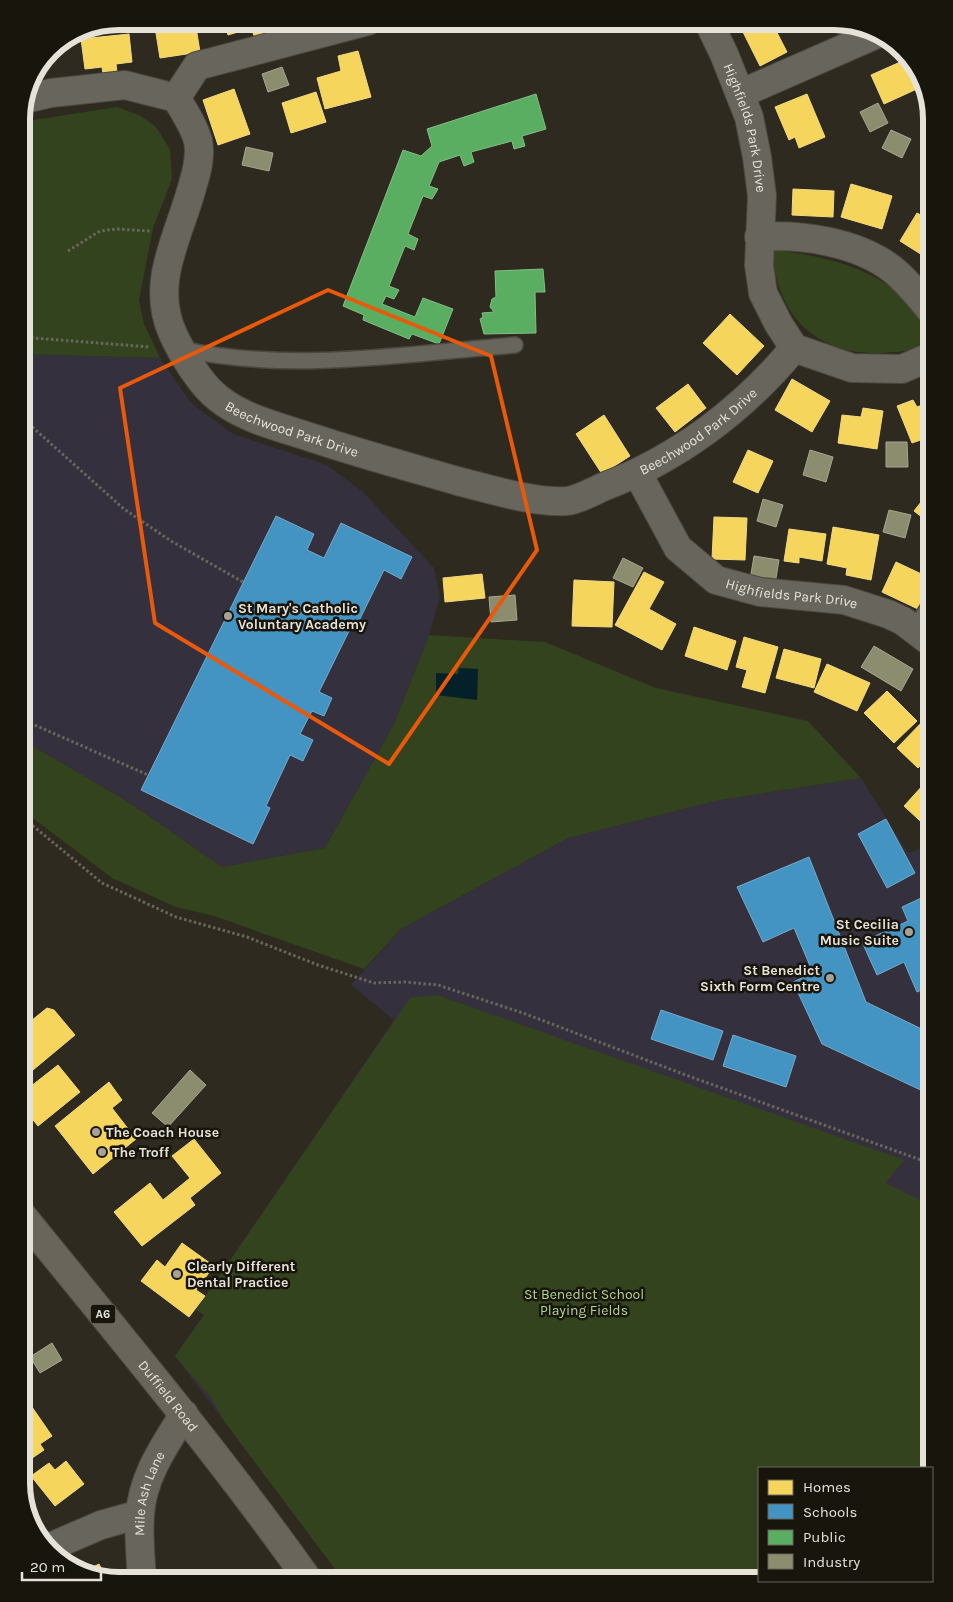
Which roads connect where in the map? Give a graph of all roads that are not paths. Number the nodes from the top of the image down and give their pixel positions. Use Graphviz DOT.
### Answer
graph roads {
  1 [pos="337,30"];
  2 [pos="712,30"];
  3 [pos="869,38"];
  4 [pos="740,94"];
  5 [pos="33,97"];
  6 [pos="176,98"];
  7 [pos="759,238"];
  8 [pos="923,302"];
  9 [pos="515,345"];
  10 [pos="794,348"];
  11 [pos="180,349"];
  12 [pos="923,360"];
  13 [pos="638,474"];
  14 [pos="923,635"];
  15 [pos="30,1225"];
  16 [pos="184,1414"];
  17 [pos="140,1514"];
  18 [pos="55,1545"];
  19 [pos="142,1572"];
  20 [pos="303,1572"];
  1 -- 6 [label="street"];
  2 -- 4 [label="street, Highfields Park Drive"];
  3 -- 4 [label="street"];
  4 -- 7 [label="street, Highfields Park Drive"];
  5 -- 6 [label="street"];
  6 -- 11 [label="street, Beechwood Park Drive"];
  7 -- 8 [label="street"];
  7 -- 10 [label="street, Highfields Park Drive"];
  9 -- 11 [label="lane"];
  10 -- 12 [label="street"];
  10 -- 13 [label="street, Beechwood Park Drive"];
  11 -- 13 [label="street, Beechwood Park Drive"];
  13 -- 14 [label="street, Highfields Park Drive"];
  15 -- 16 [label="main road, Duffield Road / A6"];
  16 -- 17 [label="street, Mile Ash Lane"];
  16 -- 20 [label="main road, Duffield Road / A6"];
  17 -- 18 [label="street"];
  17 -- 19 [label="street, Mile Ash Lane"];
}
